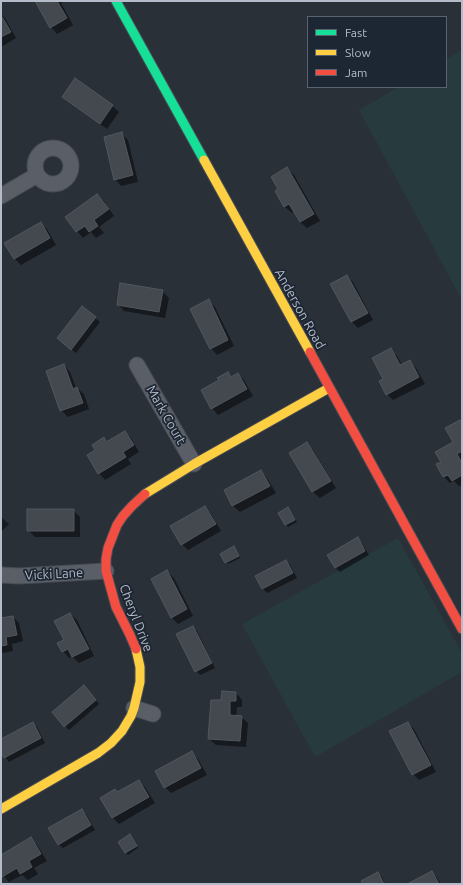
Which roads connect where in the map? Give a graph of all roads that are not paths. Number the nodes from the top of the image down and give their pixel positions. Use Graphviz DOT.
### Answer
graph roads {
  1 [pos="116,1"];
  2 [pos="37,175"];
  3 [pos="1,196"];
  4 [pos="137,365"];
  5 [pos="329,388"];
  6 [pos="194,464"];
  7 [pos="106,571"];
  8 [pos="1,575"];
  9 [pos="462,629"];
  10 [pos="134,708"];
  11 [pos="153,714"];
  12 [pos="1,809"];
  1 -- 5 [label="street, Anderson Road"];
  2 -- 2 [label="street"];
  2 -- 3 [label="street"];
  4 -- 6 [label="street, Mark Court"];
  5 -- 6 [label="street, Cheryl Drive"];
  5 -- 9 [label="street, Anderson Road"];
  6 -- 7 [label="street, Cheryl Drive"];
  7 -- 8 [label="street, Vicki Lane"];
  7 -- 10 [label="street, Cheryl Drive"];
  10 -- 11 [label="street"];
  10 -- 12 [label="street, Cheryl Drive"];
}
